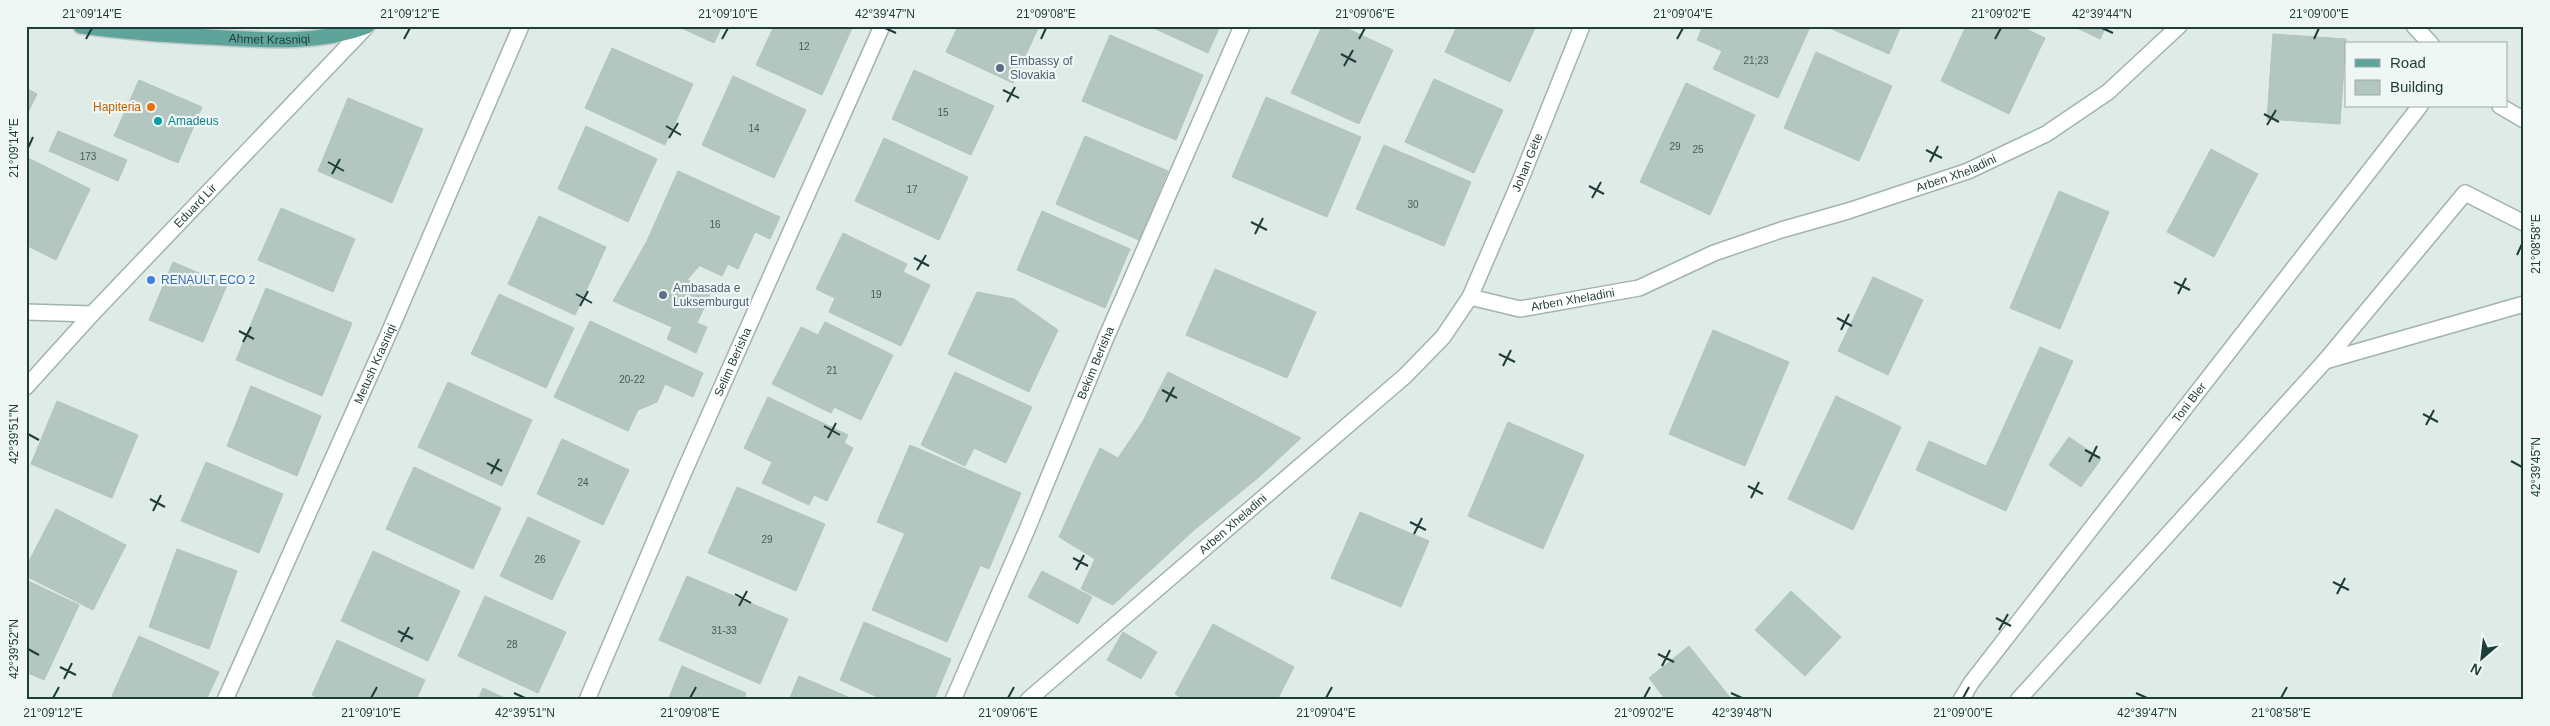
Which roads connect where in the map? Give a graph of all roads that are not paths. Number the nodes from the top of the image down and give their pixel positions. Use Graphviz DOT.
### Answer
graph roads {
  1 [pos="81,26"];
  2 [pos="521,26"];
  3 [pos="882,26"];
  4 [pos="1242,26"];
  5 [pos="1582,26"];
  6 [pos="2179,26"];
  7 [pos="2414,26"];
  8 [pos="366,27"];
  9 [pos="2429,42"];
  10 [pos="2418,108"];
  11 [pos="2503,108"];
  12 [pos="2524,120"];
  13 [pos="2524,223"];
  14 [pos="1470,296"];
  15 [pos="2524,304"];
  16 [pos="26,312"];
  17 [pos="92,314"];
  18 [pos="2325,361"];
  19 [pos="26,387"];
  20 [pos="225,700"];
  21 [pos="587,700"];
  22 [pos="953,700"];
  23 [pos="1028,700"];
  24 [pos="1961,700"];
  25 [pos="2018,700"];
  1 -- 8 [label="main road, Ahmet Krasniqi"];
  2 -- 20 [label="street, Metush Krasniqi"];
  3 -- 21 [label="street, Selim Berisha"];
  4 -- 22 [label="street, Bekim Berisha"];
  5 -- 14 [label="street, Johan Gëte"];
  6 -- 14 [label="street, Arben Xheladini"];
  7 -- 9 [label="street"];
  8 -- 17 [label="street, Eduard Lir"];
  10 -- 24 [label="street, Toni Bler"];
  11 -- 12 [label="street"];
  13 -- 18 [label="street"];
  14 -- 23 [label="street, Arben Xheladini"];
  15 -- 18 [label="street"];
  16 -- 17 [label="street"];
  17 -- 19 [label="street, Eduard Lir"];
  18 -- 25 [label="street"];
}
